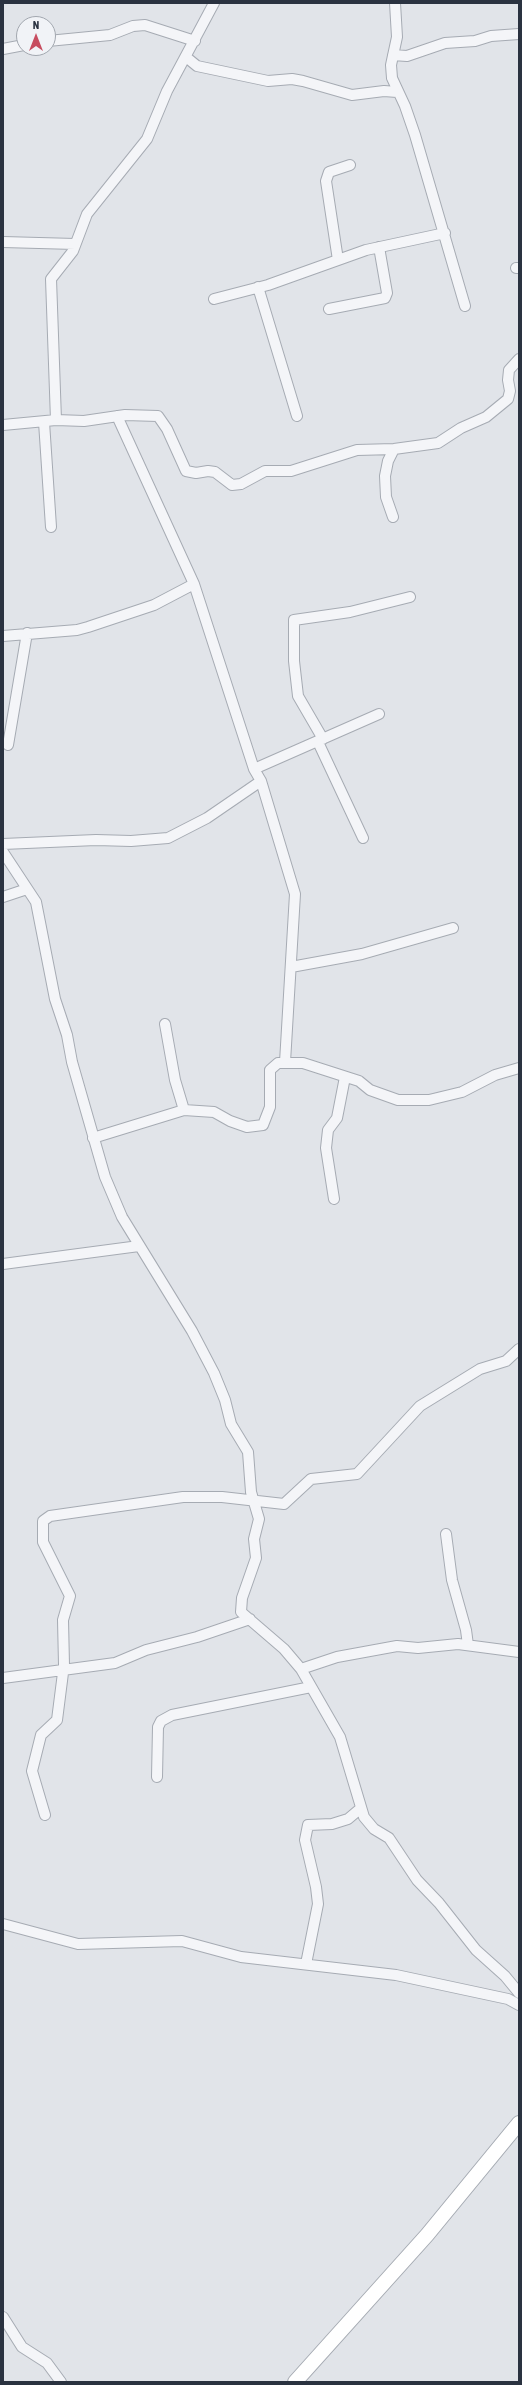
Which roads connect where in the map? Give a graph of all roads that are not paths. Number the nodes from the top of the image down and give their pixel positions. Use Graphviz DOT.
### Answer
graph roads {
  1 [pos="214,3"];
  2 [pos="395,3"];
  3 [pos="519,34"];
  4 [pos="56,40"];
  5 [pos="195,41"];
  6 [pos="16,47"];
  7 [pos="3,50"];
  8 [pos="393,55"];
  9 [pos="186,57"];
  10 [pos="397,92"];
  11 [pos="350,165"];
  12 [pos="444,233"];
  13 [pos="3,242"];
  14 [pos="76,244"];
  15 [pos="379,247"];
  16 [pos="338,260"];
  17 [pos="258,287"];
  18 [pos="214,299"];
  19 [pos="465,306"];
  20 [pos="329,309"];
  21 [pos="519,359"];
  22 [pos="117,416"];
  23 [pos="297,416"];
  24 [pos="56,420"];
  25 [pos="44,422"];
  26 [pos="3,426"];
  27 [pos="394,449"];
  28 [pos="393,517"];
  29 [pos="51,527"];
  30 [pos="194,584"];
  31 [pos="410,597"];
  32 [pos="27,634"];
  33 [pos="3,636"];
  34 [pos="378,714"];
  35 [pos="320,740"];
  36 [pos="8,745"];
  37 [pos="254,769"];
  38 [pos="261,782"];
  39 [pos="363,838"];
  40 [pos="3,844"];
  41 [pos="3,852"];
  42 [pos="27,889"];
  43 [pos="3,898"];
  44 [pos="453,928"];
  45 [pos="291,967"];
  46 [pos="165,1024"];
  47 [pos="285,1062"];
  48 [pos="519,1068"];
  49 [pos="345,1077"];
  50 [pos="184,1110"];
  51 [pos="93,1138"];
  52 [pos="334,1199"];
  53 [pos="138,1246"];
  54 [pos="3,1264"];
  55 [pos="519,1349"];
  56 [pos="254,1502"];
  57 [pos="446,1534"];
  58 [pos="250,1619"];
  59 [pos="468,1645"];
  60 [pos="519,1652"];
  61 [pos="301,1669"];
  62 [pos="63,1670"];
  63 [pos="3,1678"];
  64 [pos="311,1687"];
  65 [pos="157,1777"];
  66 [pos="361,1808"];
  67 [pos="45,1815"];
  68 [pos="3,1924"];
  69 [pos="306,1964"];
  70 [pos="519,1993"];
  71 [pos="519,2005"];
  72 [pos="519,2123"];
  73 [pos="3,2317"];
  74 [pos="61,2382"];
  75 [pos="295,2382"];
  1 -- 5 [label="street"];
  2 -- 8 [label="street"];
  3 -- 8 [label="street"];
  4 -- 5 [label="street"];
  5 -- 9 [label="street"];
  6 -- 7 [label="street"];
  8 -- 10 [label="street"];
  9 -- 10 [label="street"];
  9 -- 14 [label="street"];
  10 -- 12 [label="street"];
  11 -- 16 [label="street"];
  12 -- 15 [label="street"];
  12 -- 19 [label="street"];
  13 -- 14 [label="street"];
  14 -- 24 [label="street"];
  15 -- 16 [label="street"];
  15 -- 20 [label="street"];
  16 -- 17 [label="street"];
  17 -- 18 [label="street"];
  17 -- 23 [label="street"];
  21 -- 27 [label="street"];
  22 -- 24 [label="street"];
  22 -- 27 [label="street"];
  22 -- 30 [label="street"];
  24 -- 25 [label="street"];
  25 -- 26 [label="street"];
  25 -- 29 [label="street"];
  27 -- 28 [label="street"];
  30 -- 32 [label="street"];
  30 -- 37 [label="street"];
  31 -- 35 [label="street"];
  32 -- 33 [label="street"];
  32 -- 36 [label="street"];
  34 -- 35 [label="street"];
  35 -- 37 [label="street"];
  35 -- 39 [label="street"];
  37 -- 38 [label="street"];
  38 -- 40 [label="street"];
  38 -- 45 [label="street"];
  41 -- 42 [label="street"];
  42 -- 43 [label="street"];
  42 -- 51 [label="street"];
  44 -- 45 [label="street"];
  45 -- 47 [label="street"];
  46 -- 50 [label="street"];
  47 -- 49 [label="street"];
  47 -- 50 [label="street"];
  48 -- 49 [label="street"];
  49 -- 52 [label="street"];
  50 -- 51 [label="street"];
  51 -- 53 [label="street"];
  53 -- 54 [label="street"];
  53 -- 56 [label="street"];
  55 -- 56 [label="street"];
  56 -- 58 [label="street"];
  56 -- 62 [label="street"];
  57 -- 59 [label="street"];
  58 -- 61 [label="street"];
  58 -- 62 [label="street"];
  59 -- 60 [label="street"];
  59 -- 61 [label="street"];
  61 -- 64 [label="street"];
  62 -- 63 [label="street"];
  62 -- 67 [label="street"];
  64 -- 65 [label="street"];
  64 -- 66 [label="street"];
  66 -- 69 [label="street"];
  66 -- 70 [label="street"];
  68 -- 69 [label="street"];
  69 -- 71 [label="street"];
  72 -- 75 [label="street"];
  73 -- 74 [label="street"];
}
